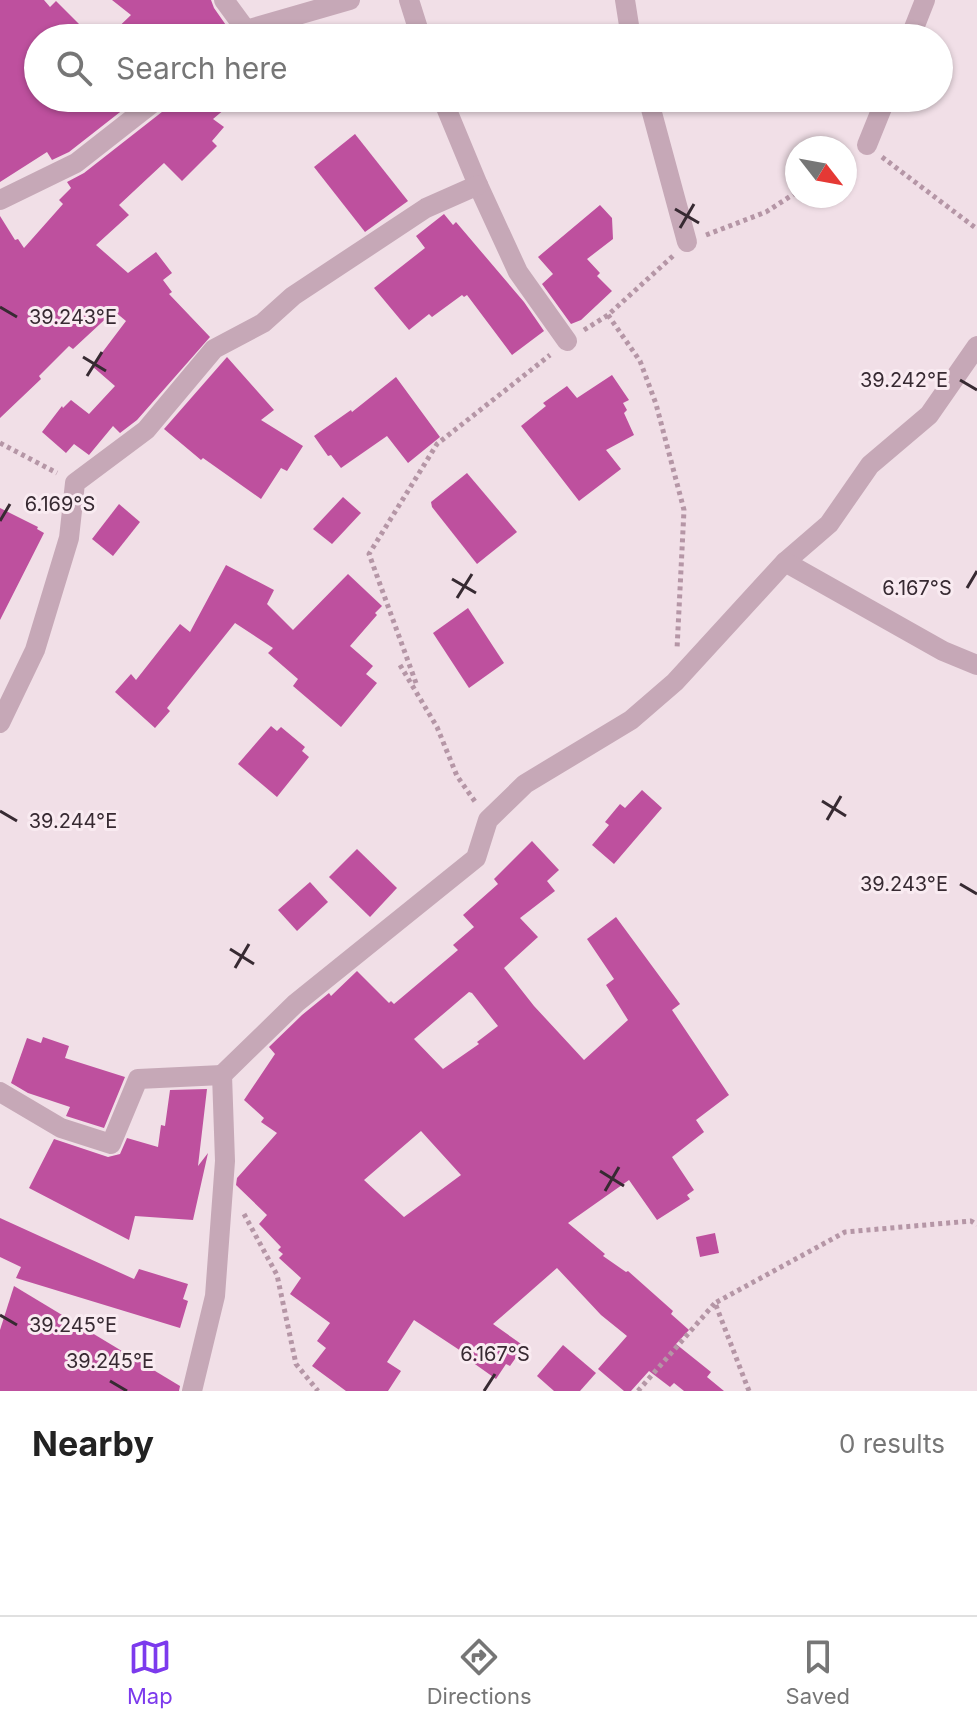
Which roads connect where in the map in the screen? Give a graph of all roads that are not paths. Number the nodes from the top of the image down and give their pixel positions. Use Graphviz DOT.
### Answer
graph roads {
  1 [pos="224,0"];
  2 [pos="350,0"];
  3 [pos="409,0"];
  4 [pos="625,0"];
  5 [pos="925,0"];
  6 [pos="236,24"];
  7 [pos="273,24"];
  8 [pos="417,24"];
  9 [pos="629,24"];
  10 [pos="916,24"];
  11 [pos="141,112"];
  12 [pos="448,112"];
  13 [pos="652,112"];
  14 [pos="880,112"];
  15 [pos="867,145"];
  16 [pos="478,185"];
  17 [pos="0,200"];
  18 [pos="687,242"];
  19 [pos="567,341"];
  20 [pos="977,346"];
  21 [pos="785,562"];
  22 [pos="977,665"];
  23 [pos="0,723"];
  24 [pos="222,1075"];
  25 [pos="0,1092"];
  26 [pos="192,1391"];
  1 -- 6 [label="street"];
  2 -- 7 [label="street"];
  3 -- 8 [label="street"];
  4 -- 9 [label="street"];
  5 -- 10 [label="street"];
  11 -- 17 [label="street"];
  12 -- 16 [label="street"];
  13 -- 18 [label="street"];
  14 -- 15 [label="street"];
  16 -- 19 [label="street"];
  16 -- 23 [label="street"];
  20 -- 21 [label="street"];
  21 -- 22 [label="street"];
  21 -- 24 [label="street"];
  24 -- 25 [label="street"];
  24 -- 26 [label="street"];
}
